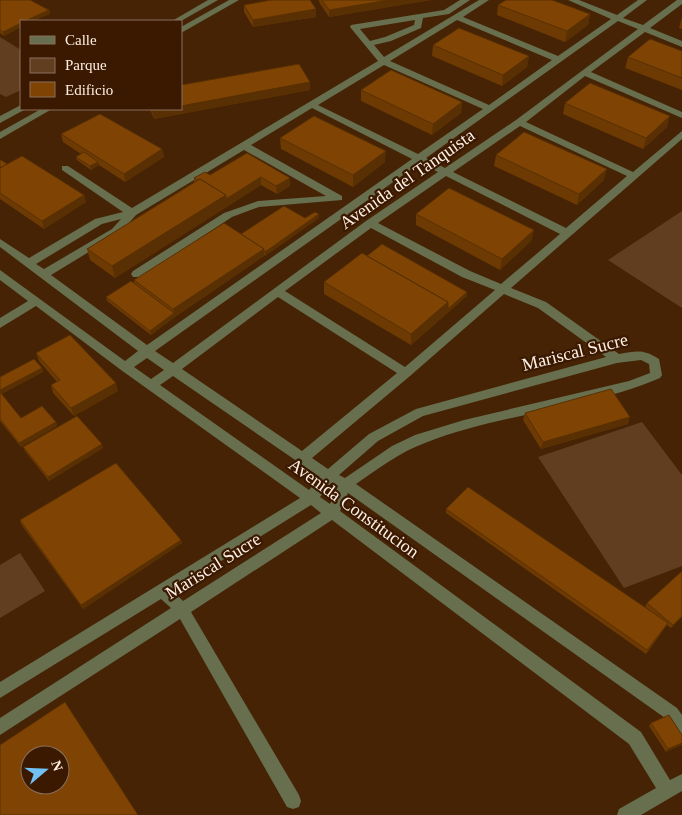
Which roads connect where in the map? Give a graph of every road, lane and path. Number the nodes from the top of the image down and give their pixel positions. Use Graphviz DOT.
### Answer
graph roads {
  1 [pos="214,0"];
  2 [pos="235,0"];
  3 [pos="466,0"];
  4 [pos="485,0"];
  5 [pos="572,0"];
  6 [pos="643,0"];
  7 [pos="682,0"];
  8 [pos="419,16"];
  9 [pos="457,17"];
  10 [pos="618,18"];
  11 [pos="178,20"];
  12 [pos="646,29"];
  13 [pos="182,30"];
  14 [pos="367,44"];
  15 [pos="682,44"];
  16 [pos="558,60"];
  17 [pos="384,62"];
  18 [pos="585,73"];
  19 [pos="312,105"];
  20 [pos="488,108"];
  21 [pos="20,109"];
  22 [pos="45,110"];
  23 [pos="682,115"];
  24 [pos="0,119"];
  25 [pos="519,122"];
  26 [pos="682,134"];
  27 [pos="0,136"];
  28 [pos="245,146"];
  29 [pos="418,158"];
  30 [pos="65,168"];
  31 [pos="447,172"];
  32 [pos="634,176"];
  33 [pos="338,198"];
  34 [pos="351,205"];
  35 [pos="132,213"];
  36 [pos="370,223"];
  37 [pos="567,233"];
  38 [pos="0,242"];
  39 [pos="29,263"];
  40 [pos="0,274"];
  41 [pos="44,274"];
  42 [pos="136,274"];
  43 [pos="503,289"];
  44 [pos="278,292"];
  45 [pos="36,300"];
  46 [pos="0,324"];
  47 [pos="146,351"];
  48 [pos="617,359"];
  49 [pos="125,367"];
  50 [pos="174,370"];
  51 [pos="406,373"];
  52 [pos="152,385"];
  53 [pos="302,458"];
  54 [pos="327,475"];
  55 [pos="346,484"];
  56 [pos="310,499"];
  57 [pos="332,513"];
  58 [pos="162,590"];
  59 [pos="181,608"];
  60 [pos="0,691"];
  61 [pos="0,727"];
  62 [pos="682,728"];
  63 [pos="682,782"];
  64 [pos="667,791"];
  65 [pos="293,800"];
  66 [pos="625,815"];
  1 -- 11 [label="street"];
  2 -- 13 [label="street"];
  3 -- 8 [label="street"];
  4 -- 9 [label="street"];
  5 -- 10 [label="street"];
  6 -- 10 [label="street, Avenida del Tanquista"];
  7 -- 12 [label="street, Avenida del Tanquista"];
  8 -- 14 [label="street"];
  8 -- 14 [label="street"];
  9 -- 16 [label="street"];
  9 -- 17 [label="street"];
  10 -- 12 [label="street"];
  10 -- 16 [label="street, Avenida del Tanquista"];
  12 -- 15 [label="street"];
  12 -- 18 [label="street, Avenida del Tanquista"];
  14 -- 17 [label="street"];
  16 -- 20 [label="street, Avenida del Tanquista"];
  17 -- 19 [label="street"];
  17 -- 20 [label="street"];
  18 -- 23 [label="street"];
  18 -- 25 [label="street, Avenida del Tanquista"];
  19 -- 28 [label="street"];
  19 -- 29 [label="street"];
  20 -- 29 [label="street, Avenida del Tanquista"];
  21 -- 24 [label="street"];
  22 -- 27 [label="street"];
  25 -- 31 [label="street, Avenida del Tanquista"];
  25 -- 32 [label="street"];
  26 -- 32 [label="street"];
  28 -- 33 [label="street"];
  28 -- 35 [label="street"];
  29 -- 31 [label="street"];
  29 -- 34 [label="street, Avenida del Tanquista"];
  30 -- 35 [label="street"];
  31 -- 36 [label="street, Avenida del Tanquista"];
  31 -- 37 [label="street"];
  32 -- 37 [label="street"];
  33 -- 34 [label="street"];
  33 -- 42 [label="street"];
  34 -- 47 [label="street, Avenida del Tanquista"];
  35 -- 39 [label="street"];
  35 -- 41 [label="street"];
  36 -- 43 [label="street"];
  36 -- 44 [label="street, Avenida del Tanquista"];
  37 -- 43 [label="street"];
  38 -- 39 [label="street, Avenida Constitucion"];
  39 -- 41 [label="street, Avenida Constitucion"];
  40 -- 45 [label="street, Avenida Constitucion"];
  41 -- 47 [label="street, Avenida Constitucion"];
  43 -- 48 [label="street"];
  43 -- 51 [label="street"];
  44 -- 50 [label="street, Avenida del Tanquista"];
  44 -- 51 [label="street"];
  45 -- 46 [label="street"];
  45 -- 49 [label="street, Avenida Constitucion"];
  47 -- 49 [label="street, Avenida del Tanquista"];
  47 -- 50 [label="street, Avenida Constitucion"];
  48 -- 54 [label="street, Mariscal Sucre"];
  48 -- 55 [label="street, Mariscal Sucre"];
  49 -- 52 [label="street, Avenida Constitucion"];
  50 -- 52 [label="street, Avenida del Tanquista"];
  50 -- 53 [label="street, Avenida Constitucion"];
  51 -- 53 [label="street"];
  52 -- 56 [label="street, Avenida Constitucion"];
  53 -- 54 [label="street, Avenida Constitucion"];
  54 -- 55 [label="street, Avenida Constitucion"];
  54 -- 56 [label="street, Mariscal Sucre"];
  55 -- 57 [label="street"];
  55 -- 62 [label="street, Avenida Constitucion"];
  56 -- 57 [label="street, Avenida Constitucion"];
  56 -- 58 [label="street, Mariscal Sucre"];
  57 -- 59 [label="street, Mariscal Sucre"];
  57 -- 64 [label="street, Avenida Constitucion"];
  58 -- 59 [label="street"];
  58 -- 60 [label="street, Mariscal Sucre"];
  59 -- 61 [label="street, Mariscal Sucre"];
  59 -- 65 [label="street"];
  63 -- 64 [label="street"];
  64 -- 66 [label="street"];
}
